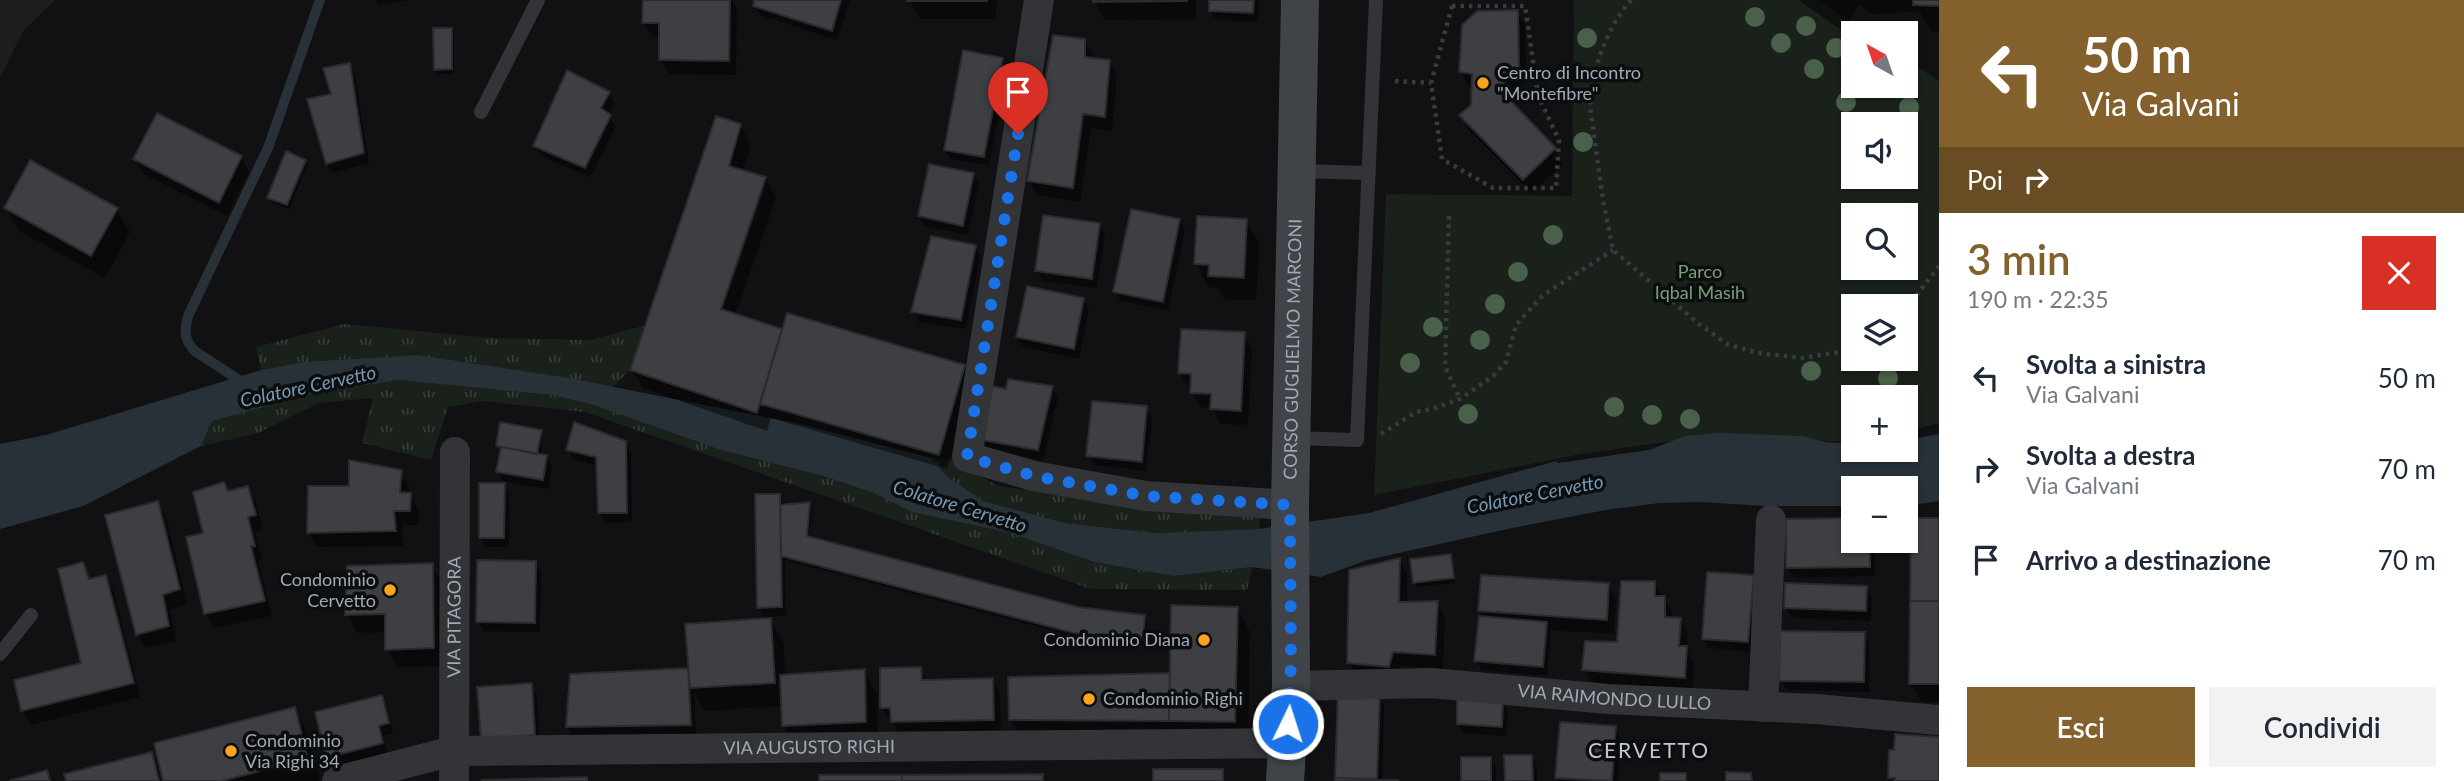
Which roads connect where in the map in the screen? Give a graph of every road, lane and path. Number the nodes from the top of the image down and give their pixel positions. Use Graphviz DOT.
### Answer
graph roads {
  1 [pos="538,0"];
  2 [pos="1040,0"];
  3 [pos="1300,0"];
  4 [pos="1376,0"];
  5 [pos="1631,0"];
  6 [pos="1373,80"];
  7 [pos="1431,83"];
  8 [pos="481,112"];
  9 [pos="1297,171"];
  10 [pos="1369,173"];
  11 [pos="1449,216"];
  12 [pos="1613,250"];
  13 [pos="1939,266"];
  14 [pos="1918,294"];
  15 [pos="1841,352"];
  16 [pos="1460,399"];
  17 [pos="1291,438"];
  18 [pos="1357,440"];
  19 [pos="455,452"];
  20 [pos="1290,512"];
  21 [pos="1771,520"];
  22 [pos="31,615"];
  23 [pos="0,654"];
  24 [pos="1291,686"];
  25 [pos="1763,707"];
  26 [pos="1939,720"];
  27 [pos="1287,743"];
  28 [pos="453,751"];
  29 [pos="337,781"];
  30 [pos="454,781"];
  31 [pos="1285,781"];
  1 -- 8 [label="lane"];
  2 -- 20 [label="street"];
  3 -- 9 [label="street, CORSO GUGLIELMO MARCONI"];
  4 -- 6 [label="lane"];
  5 -- 12 [label="path"];
  6 -- 7 [label="path"];
  6 -- 10 [label="lane"];
  7 -- 7 [label="path"];
  9 -- 10 [label="lane"];
  9 -- 17 [label="street, CORSO GUGLIELMO MARCONI"];
  10 -- 18 [label="lane"];
  11 -- 16 [label="path"];
  12 -- 15 [label="path"];
  12 -- 16 [label="path"];
  13 -- 14 [label="path"];
  16 -- 18 [label="path"];
  17 -- 18 [label="lane"];
  17 -- 20 [label="street, CORSO GUGLIELMO MARCONI"];
  19 -- 28 [label="street, VIA PITAGORA"];
  20 -- 24 [label="street, CORSO GUGLIELMO MARCONI"];
  21 -- 25 [label="street"];
  22 -- 23 [label="lane"];
  24 -- 25 [label="street, VIA RAIMONDO LULLO"];
  24 -- 27 [label="street, CORSO GUGLIELMO MARCONI"];
  25 -- 26 [label="street, VIA RAIMONDO LULLO"];
  27 -- 28 [label="street, VIA AUGUSTO RIGHI"];
  27 -- 31 [label="street, CORSO GUGLIELMO MARCONI"];
  28 -- 29 [label="street, VIA AUGUSTO RIGHI"];
  28 -- 30 [label="street, VIA PITAGORA"];
}
